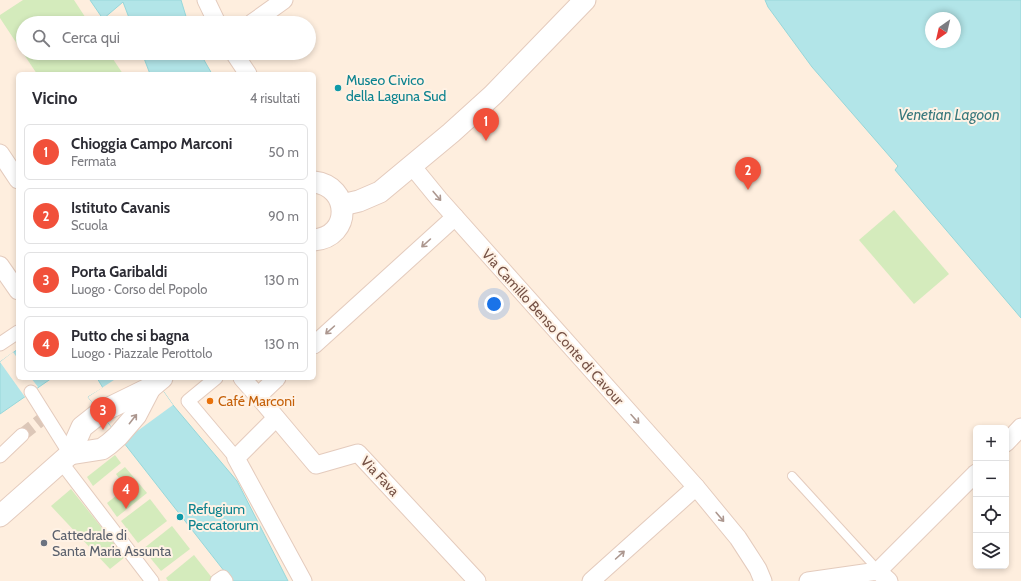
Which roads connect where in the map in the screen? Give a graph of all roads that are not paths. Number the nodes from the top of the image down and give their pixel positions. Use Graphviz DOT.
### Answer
graph roads {
  1 [pos="206,0"];
  2 [pos="284,0"];
  3 [pos="585,0"];
  4 [pos="214,16"];
  5 [pos="262,16"];
  6 [pos="239,60"];
  7 [pos="247,72"];
  8 [pos="0,153"];
  9 [pos="412,166"];
  10 [pos="16,177"];
  11 [pos="316,182"];
  12 [pos="342,205"];
  13 [pos="455,216"];
  14 [pos="316,240"];
  15 [pos="0,265"];
  16 [pos="16,288"];
  17 [pos="16,333"];
  18 [pos="316,343"];
  19 [pos="0,344"];
  20 [pos="214,380"];
  21 [pos="244,380"];
  22 [pos="275,380"];
  23 [pos="156,383"];
  24 [pos="31,392"];
  25 [pos="258,396"];
  26 [pos="276,418"];
  27 [pos="1021,428"];
  28 [pos="22,435"];
  29 [pos="1009,439"];
  30 [pos="0,456"];
  31 [pos="66,458"];
  32 [pos="236,458"];
  33 [pos="792,476"];
  34 [pos="973,476"];
  35 [pos="696,488"];
  36 [pos="0,516"];
  37 [pos="884,576"];
  38 [pos="152,581"];
  39 [pos="217,581"];
  40 [pos="226,581"];
  41 [pos="303,581"];
  42 [pos="477,581"];
  43 [pos="591,581"];
  44 [pos="763,581"];
  45 [pos="808,581"];
  1 -- 4 [label="street"];
  2 -- 5 [label="street"];
  3 -- 9 [label="street"];
  6 -- 7 [label="street"];
  8 -- 10 [label="street"];
  9 -- 12 [label="street"];
  9 -- 13 [label="street, Via Camillo Benso Conte di Cavour, one-way"];
  11 -- 12 [label="street"];
  12 -- 14 [label="street"];
  13 -- 18 [label="street, one-way"];
  13 -- 35 [label="street, Via Camillo Benso Conte di Cavour, one-way"];
  15 -- 16 [label="street"];
  17 -- 19 [label="street"];
  20 -- 32 [label="street"];
  21 -- 25 [label="street, Via Fava"];
  22 -- 25 [label="street"];
  23 -- 31 [label="street"];
  31 -- 23 [label="street, one-way"];
  24 -- 31 [label="street"];
  25 -- 26 [label="street, Via Fava"];
  26 -- 32 [label="street"];
  26 -- 42 [label="street, Via Fava"];
  27 -- 29 [label="street"];
  28 -- 30 [label="street"];
  31 -- 36 [label="street"];
  31 -- 38 [label="street"];
  32 -- 41 [label="street"];
  33 -- 37 [label="lane"];
  34 -- 37 [label="street"];
  43 -- 35 [label="street, one-way"];
  35 -- 44 [label="street, Via Camillo Benso Conte di Cavour, one-way"];
  37 -- 45 [label="street"];
  39 -- 40 [label="street"];
}
